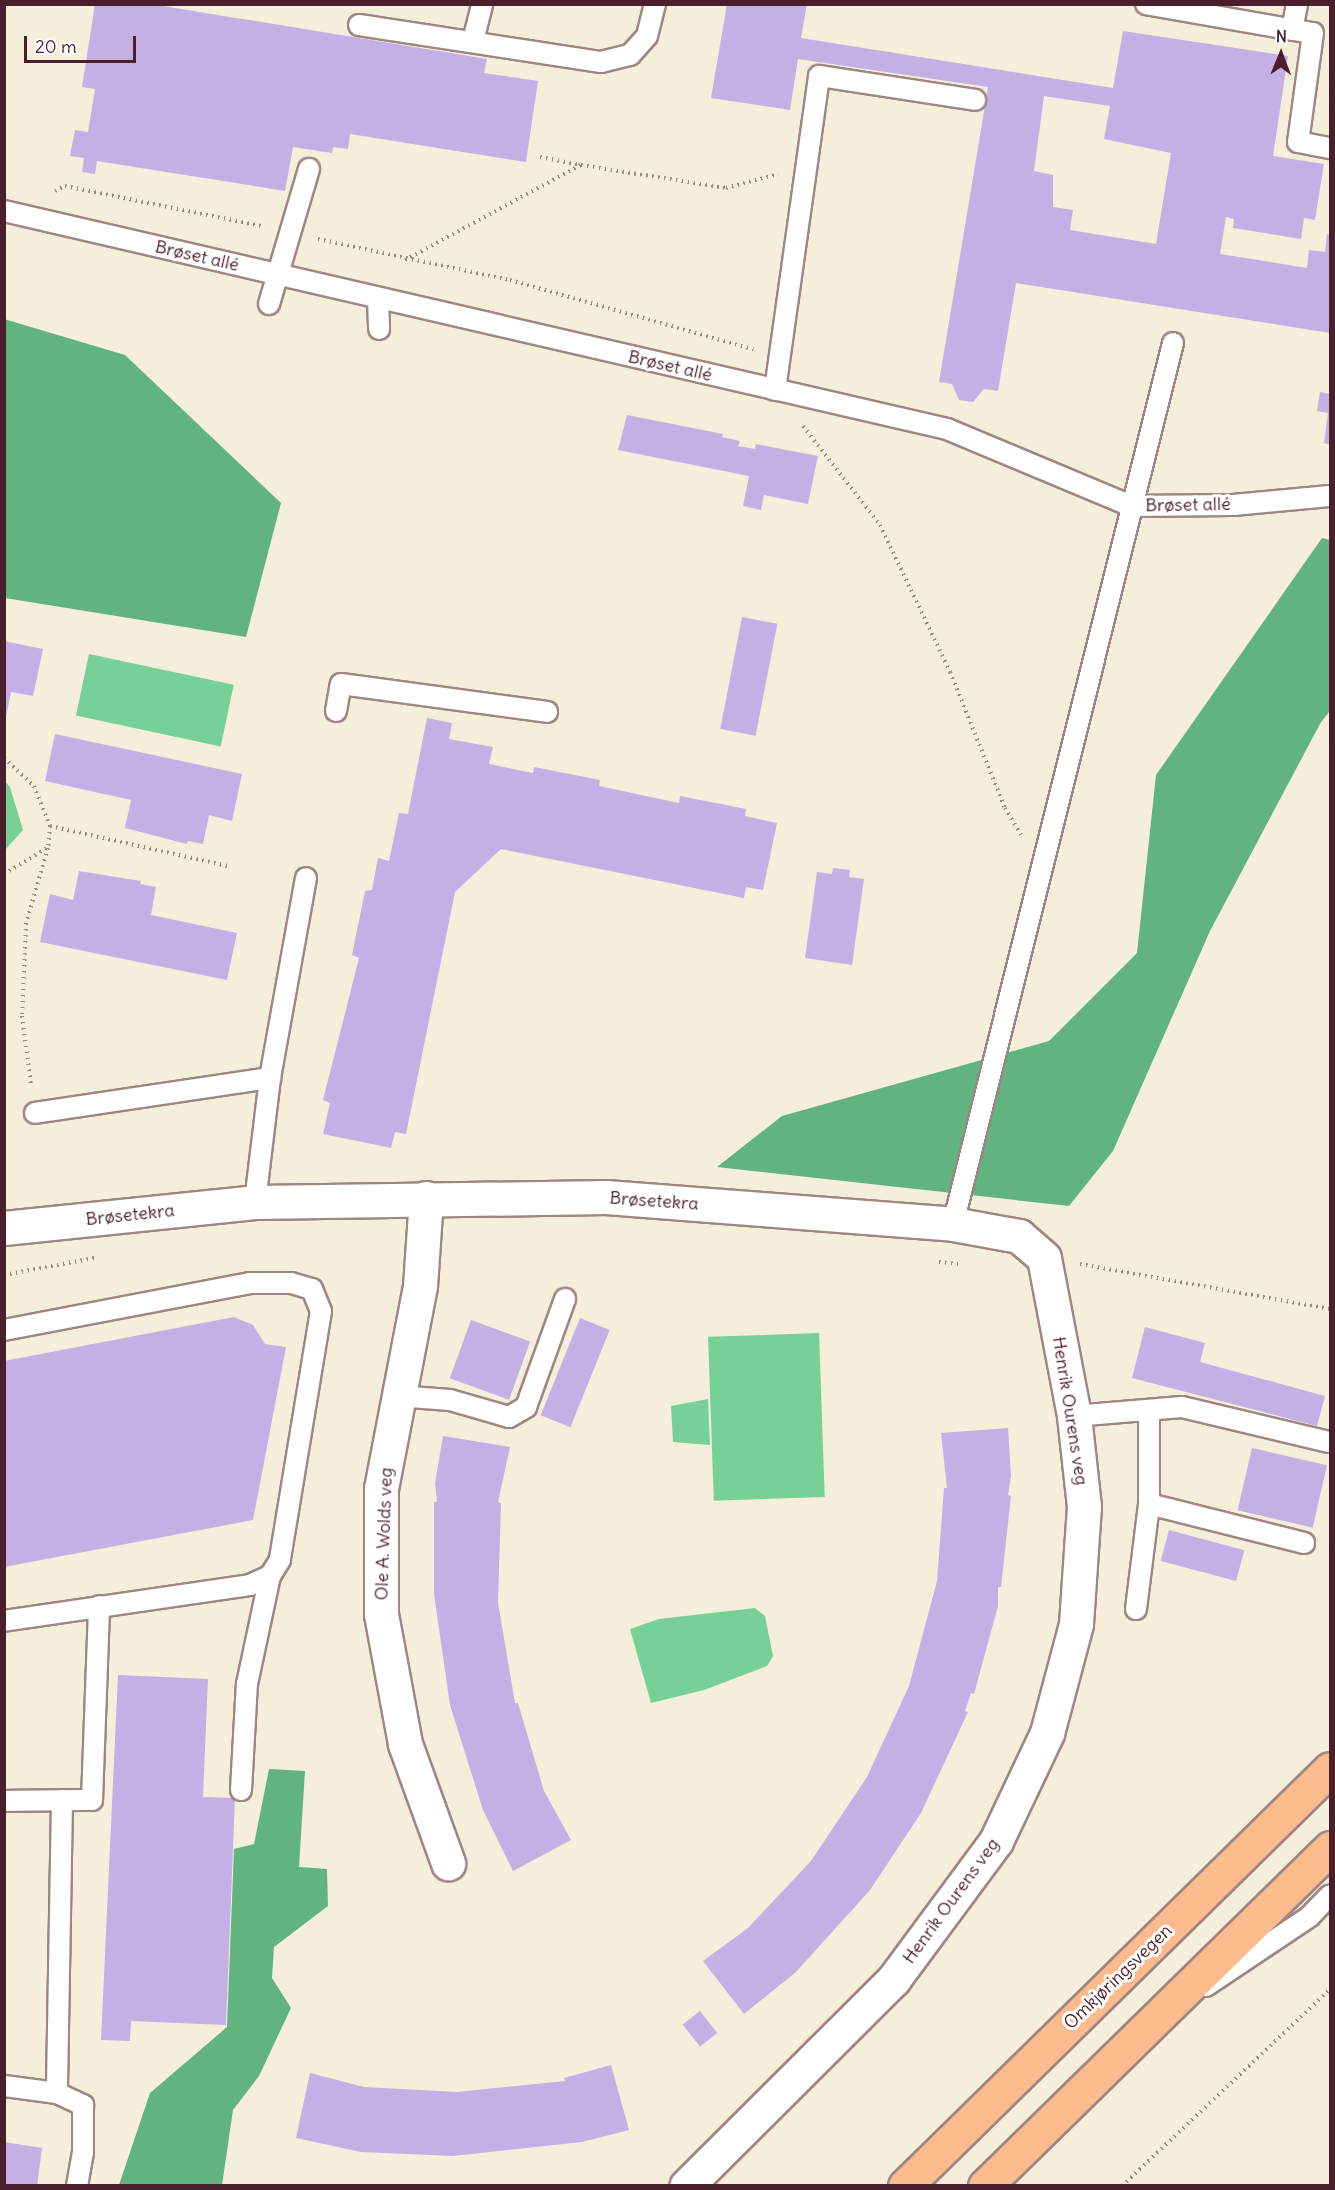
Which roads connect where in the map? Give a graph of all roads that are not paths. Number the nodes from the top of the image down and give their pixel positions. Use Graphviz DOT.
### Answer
graph roads {
  1 [pos="482,4"];
  2 [pos="655,4"];
  3 [pos="1146,4"];
  4 [pos="1297,4"];
  5 [pos="359,26"];
  6 [pos="1292,30"];
  7 [pos="473,41"];
  8 [pos="975,100"];
  9 [pos="1330,148"];
  10 [pos="309,169"];
  11 [pos="7,217"];
  12 [pos="278,274"];
  13 [pos="378,298"];
  14 [pos="269,304"];
  15 [pos="379,329"];
  16 [pos="1173,343"];
  17 [pos="775,390"];
  18 [pos="1330,496"];
  19 [pos="1131,506"];
  20 [pos="336,711"];
  21 [pos="547,712"];
  22 [pos="306,878"];
  23 [pos="270,1078"];
  24 [pos="35,1113"];
  25 [pos="426,1197"];
  26 [pos="255,1202"];
  27 [pos="953,1224"];
  28 [pos="4,1228"];
  29 [pos="1044,1258"];
  30 [pos="565,1299"];
  31 [pos="4,1330"];
  32 [pos="397,1396"];
  33 [pos="1149,1410"];
  34 [pos="1074,1416"];
  35 [pos="1329,1442"];
  36 [pos="1149,1504"];
  37 [pos="1304,1543"];
  38 [pos="270,1576"];
  39 [pos="99,1606"];
  40 [pos="1136,1609"];
  41 [pos="4,1621"];
  42 [pos="1330,1769"];
  43 [pos="241,1790"];
  44 [pos="62,1800"];
  45 [pos="4,1801"];
  46 [pos="1330,1848"];
  47 [pos="448,1863"];
  48 [pos="1330,1896"];
  49 [pos="1154,2021"];
  50 [pos="4,2086"];
  51 [pos="57,2093"];
  52 [pos="77,2186"];
  53 [pos="686,2186"];
  54 [pos="905,2186"];
  55 [pos="985,2186"];
  1 -- 7 [label="lane"];
  2 -- 7 [label="lane"];
  3 -- 6 [label="lane"];
  4 -- 6 [label="lane"];
  5 -- 7 [label="lane"];
  6 -- 9 [label="lane"];
  8 -- 17 [label="lane"];
  10 -- 12 [label="lane"];
  11 -- 12 [label="lane, Brøset allé"];
  12 -- 13 [label="lane, Brøset allé"];
  12 -- 14 [label="lane"];
  13 -- 15 [label="lane"];
  13 -- 17 [label="lane, Brøset allé"];
  16 -- 19 [label="lane"];
  17 -- 19 [label="lane, Brøset allé"];
  18 -- 19 [label="lane, Brøset allé"];
  19 -- 27 [label="lane"];
  20 -- 21 [label="lane"];
  22 -- 23 [label="lane"];
  23 -- 24 [label="lane"];
  23 -- 26 [label="lane"];
  25 -- 26 [label="street, Brøsetekra"];
  25 -- 27 [label="street, Brøsetekra"];
  25 -- 32 [label="street, Ole A. Wolds veg"];
  26 -- 28 [label="street, Brøsetekra"];
  27 -- 29 [label="street, Brøsetekra"];
  29 -- 34 [label="street, Henrik Ourens veg"];
  30 -- 32 [label="lane"];
  31 -- 38 [label="lane"];
  32 -- 47 [label="street, Ole A. Wolds veg"];
  33 -- 34 [label="lane"];
  33 -- 35 [label="lane"];
  33 -- 36 [label="lane"];
  34 -- 53 [label="street, Henrik Ourens veg"];
  36 -- 37 [label="lane"];
  36 -- 40 [label="lane"];
  38 -- 39 [label="lane"];
  38 -- 43 [label="lane"];
  39 -- 41 [label="lane"];
  39 -- 44 [label="lane"];
  42 -- 54 [label="highway, Omkjøringsvegen"];
  44 -- 45 [label="lane"];
  44 -- 51 [label="lane"];
  46 -- 49 [label="highway"];
  48 -- 49 [label="lane"];
  49 -- 55 [label="highway"];
  50 -- 51 [label="lane"];
  51 -- 52 [label="lane"];
}
